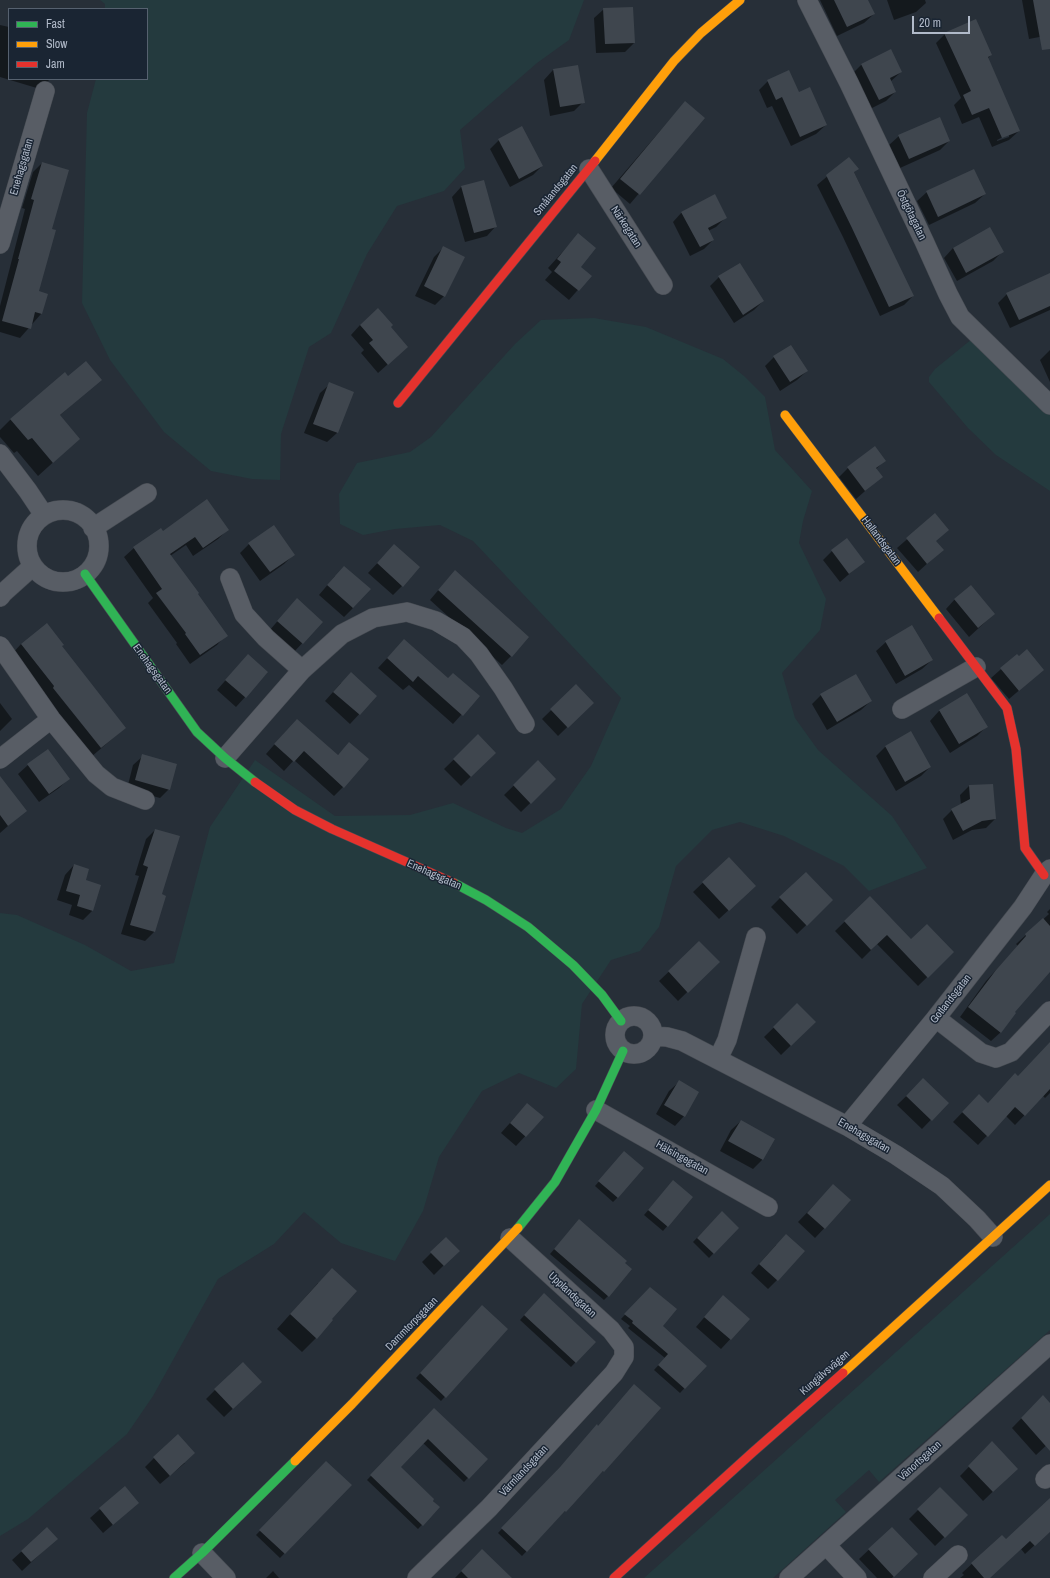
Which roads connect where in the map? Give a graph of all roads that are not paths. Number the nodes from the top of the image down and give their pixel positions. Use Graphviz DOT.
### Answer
graph roads {
  1 [pos="740,0"];
  2 [pos="807,0"];
  3 [pos="45,90"];
  4 [pos="589,169"];
  5 [pos="0,244"];
  6 [pos="663,285"];
  7 [pos="398,403"];
  8 [pos="1050,405"];
  9 [pos="785,415"];
  10 [pos="0,454"];
  11 [pos="147,493"];
  12 [pos="44,515"];
  13 [pos="93,528"];
  14 [pos="33,566"];
  15 [pos="85,574"];
  16 [pos="230,578"];
  17 [pos="0,597"];
  18 [pos="0,646"];
  19 [pos="976,667"];
  20 [pos="302,670"];
  21 [pos="902,709"];
  22 [pos="51,719"];
  23 [pos="525,724"];
  24 [pos="225,758"];
  25 [pos="0,759"];
  26 [pos="145,800"];
  27 [pos="1047,872"];
  28 [pos="756,937"];
  29 [pos="1050,1011"];
  30 [pos="936,1018"];
  31 [pos="621,1021"];
  32 [pos="653,1036"];
  33 [pos="623,1051"];
  34 [pos="718,1058"];
  35 [pos="596,1110"];
  36 [pos="847,1126"];
  37 [pos="1050,1185"];
  38 [pos="768,1207"];
  39 [pos="993,1237"];
  40 [pos="510,1238"];
  41 [pos="1049,1347"];
  42 [pos="624,1357"];
  43 [pos="826,1545"];
  44 [pos="202,1553"];
  45 [pos="958,1554"];
  46 [pos="174,1578"];
  47 [pos="226,1578"];
  48 [pos="417,1578"];
  49 [pos="614,1578"];
  50 [pos="789,1578"];
  51 [pos="857,1578"];
  52 [pos="933,1578"];
  1 -- 4 [label="street, Smålandsgatan"];
  2 -- 8 [label="street, Östgötagatan"];
  3 -- 5 [label="street, Enehagsgatan"];
  4 -- 6 [label="street, Närkegatan"];
  4 -- 7 [label="street, Smålandsgatan"];
  9 -- 19 [label="street, Hallandsgatan"];
  10 -- 12 [label="street"];
  11 -- 13 [label="street"];
  12 -- 13 [label="street"];
  12 -- 14 [label="street"];
  13 -- 15 [label="street"];
  14 -- 15 [label="street"];
  14 -- 17 [label="street"];
  15 -- 24 [label="street, Enehagsgatan"];
  16 -- 20 [label="street"];
  18 -- 22 [label="street"];
  19 -- 21 [label="street"];
  19 -- 27 [label="street, Hallandsgatan"];
  20 -- 23 [label="street"];
  20 -- 24 [label="street"];
  22 -- 25 [label="street"];
  22 -- 26 [label="street"];
  24 -- 31 [label="street, Enehagsgatan"];
  27 -- 30 [label="street, Gotlandsgatan"];
  28 -- 34 [label="street"];
  29 -- 30 [label="street"];
  30 -- 36 [label="street, Gotlandsgatan"];
  31 -- 32 [label="street"];
  31 -- 33 [label="street"];
  32 -- 33 [label="street"];
  32 -- 34 [label="street, Enehagsgatan"];
  33 -- 35 [label="street, Dammtorpsgatan"];
  34 -- 36 [label="street, Enehagsgatan"];
  35 -- 38 [label="street, Hälsingegatan"];
  35 -- 40 [label="street, Dammtorpsgatan"];
  36 -- 39 [label="street, Enehagsgatan"];
  37 -- 39 [label="street, Kungälvsvägen"];
  39 -- 49 [label="street, Kungälvsvägen"];
  40 -- 42 [label="street, Upplandsgatan"];
  40 -- 44 [label="street, Dammtorpsgatan"];
  41 -- 43 [label="street, Vänortsgatan"];
  42 -- 48 [label="street, Värmlandsgatan"];
  43 -- 50 [label="street, Vänortsgatan"];
  43 -- 51 [label="street"];
  44 -- 46 [label="street, Dammtorpsgatan"];
  44 -- 47 [label="street"];
  45 -- 52 [label="street"];
}
